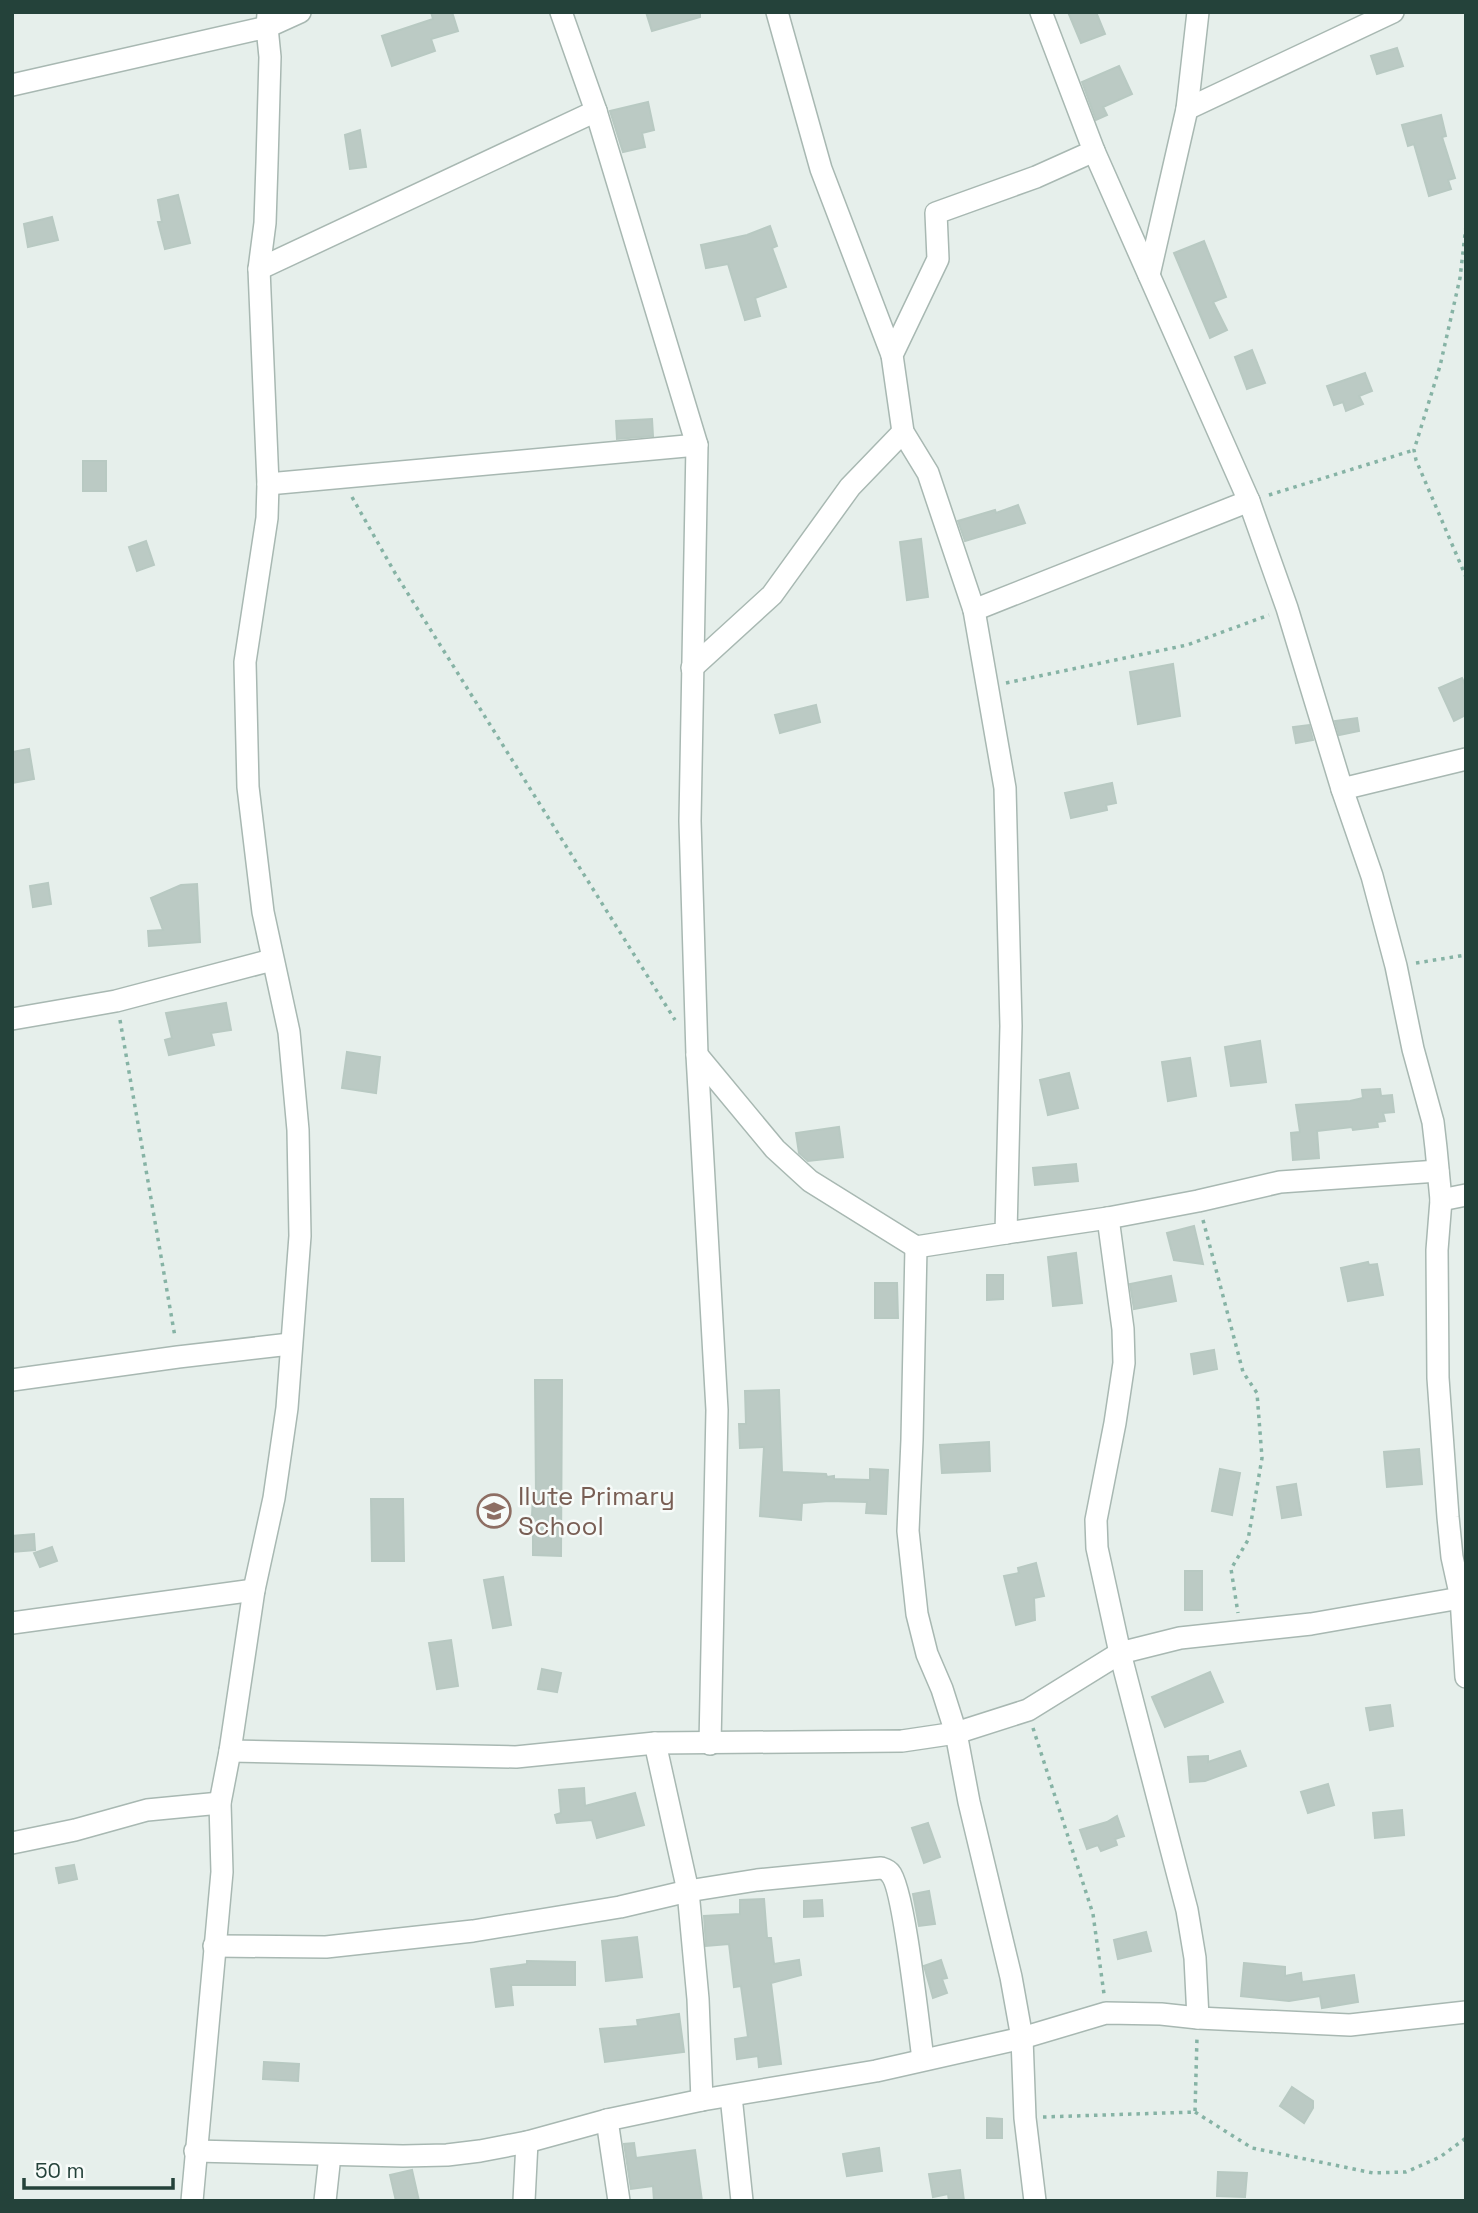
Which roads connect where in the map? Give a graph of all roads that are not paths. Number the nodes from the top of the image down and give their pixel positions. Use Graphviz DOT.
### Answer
graph roads {
  1 [pos="300,12"];
  2 [pos="561,12"];
  3 [pos="777,12"];
  4 [pos="1041,12"];
  5 [pos="1198,12"];
  6 [pos="1393,12"];
  7 [pos="267,20"];
  8 [pos="12,85"];
  9 [pos="1187,110"];
  10 [pos="596,111"];
  11 [pos="1094,151"];
  12 [pos="259,269"];
  13 [pos="1149,275"];
  14 [pos="892,355"];
  15 [pos="903,432"];
  16 [pos="696,445"];
  17 [pos="268,484"];
  18 [pos="1249,501"];
  19 [pos="974,610"];
  20 [pos="692,667"];
  21 [pos="1466,759"];
  22 [pos="1342,789"];
  23 [pos="272,960"];
  24 [pos="12,1019"];
  25 [pos="697,1055"];
  26 [pos="1438,1171"];
  27 [pos="1466,1195"];
  28 [pos="1441,1200"];
  29 [pos="1108,1218"];
  30 [pos="1006,1233"];
  31 [pos="916,1247"];
  32 [pos="290,1344"];
  33 [pos="12,1380"];
  34 [pos="254,1590"];
  35 [pos="1464,1598"];
  36 [pos="12,1623"];
  37 [pos="1120,1653"];
  38 [pos="1466,1677"];
  39 [pos="956,1733"];
  40 [pos="655,1743"];
  41 [pos="710,1744"];
  42 [pos="230,1751"];
  43 [pos="219,1803"];
  44 [pos="12,1843"];
  45 [pos="688,1891"];
  46 [pos="214,1946"];
  47 [pos="1466,2012"];
  48 [pos="1198,2018"];
  49 [pos="1022,2038"];
  50 [pos="923,2059"];
  51 [pos="731,2096"];
  52 [pos="702,2100"];
  53 [pos="607,2120"];
  54 [pos="527,2142"];
  55 [pos="195,2151"];
  56 [pos="330,2155"];
  57 [pos="192,2201"];
  58 [pos="324,2201"];
  59 [pos="524,2201"];
  60 [pos="619,2201"];
  61 [pos="742,2201"];
  62 [pos="1035,2201"];
  1 -- 7 [label="street"];
  2 -- 10 [label="street"];
  3 -- 14 [label="street"];
  4 -- 11 [label="street"];
  5 -- 9 [label="street"];
  6 -- 9 [label="street"];
  7 -- 8 [label="street"];
  7 -- 12 [label="street"];
  9 -- 13 [label="street"];
  10 -- 12 [label="street"];
  10 -- 16 [label="street"];
  11 -- 13 [label="street"];
  11 -- 14 [label="street"];
  12 -- 17 [label="street"];
  13 -- 18 [label="street"];
  14 -- 15 [label="street"];
  15 -- 19 [label="street"];
  15 -- 20 [label="street"];
  16 -- 17 [label="street"];
  16 -- 20 [label="street"];
  17 -- 23 [label="street"];
  18 -- 19 [label="street"];
  18 -- 22 [label="street"];
  19 -- 30 [label="street"];
  20 -- 25 [label="street"];
  21 -- 22 [label="street"];
  22 -- 26 [label="street"];
  23 -- 24 [label="street"];
  23 -- 32 [label="street"];
  25 -- 31 [label="street"];
  25 -- 41 [label="street"];
  26 -- 28 [label="street"];
  26 -- 29 [label="street"];
  27 -- 28 [label="street"];
  28 -- 35 [label="street"];
  29 -- 30 [label="street"];
  29 -- 37 [label="street"];
  30 -- 31 [label="street"];
  31 -- 39 [label="street"];
  32 -- 33 [label="street"];
  32 -- 34 [label="street"];
  34 -- 36 [label="street"];
  34 -- 42 [label="street"];
  35 -- 37 [label="street"];
  35 -- 38 [label="street"];
  37 -- 39 [label="street"];
  37 -- 48 [label="street"];
  39 -- 41 [label="street"];
  39 -- 49 [label="street"];
  40 -- 41 [label="street"];
  40 -- 42 [label="street"];
  40 -- 45 [label="street"];
  42 -- 43 [label="street"];
  43 -- 44 [label="street"];
  43 -- 46 [label="street"];
  45 -- 46 [label="street"];
  45 -- 50 [label="street"];
  45 -- 52 [label="street"];
  46 -- 55 [label="street"];
  47 -- 48 [label="street"];
  48 -- 49 [label="street"];
  49 -- 50 [label="street"];
  49 -- 62 [label="street"];
  50 -- 51 [label="street"];
  51 -- 52 [label="street"];
  51 -- 61 [label="street"];
  52 -- 53 [label="street"];
  53 -- 54 [label="street"];
  53 -- 60 [label="street"];
  54 -- 56 [label="street"];
  54 -- 59 [label="street"];
  55 -- 56 [label="street"];
  55 -- 57 [label="street"];
  56 -- 58 [label="street"];
}
